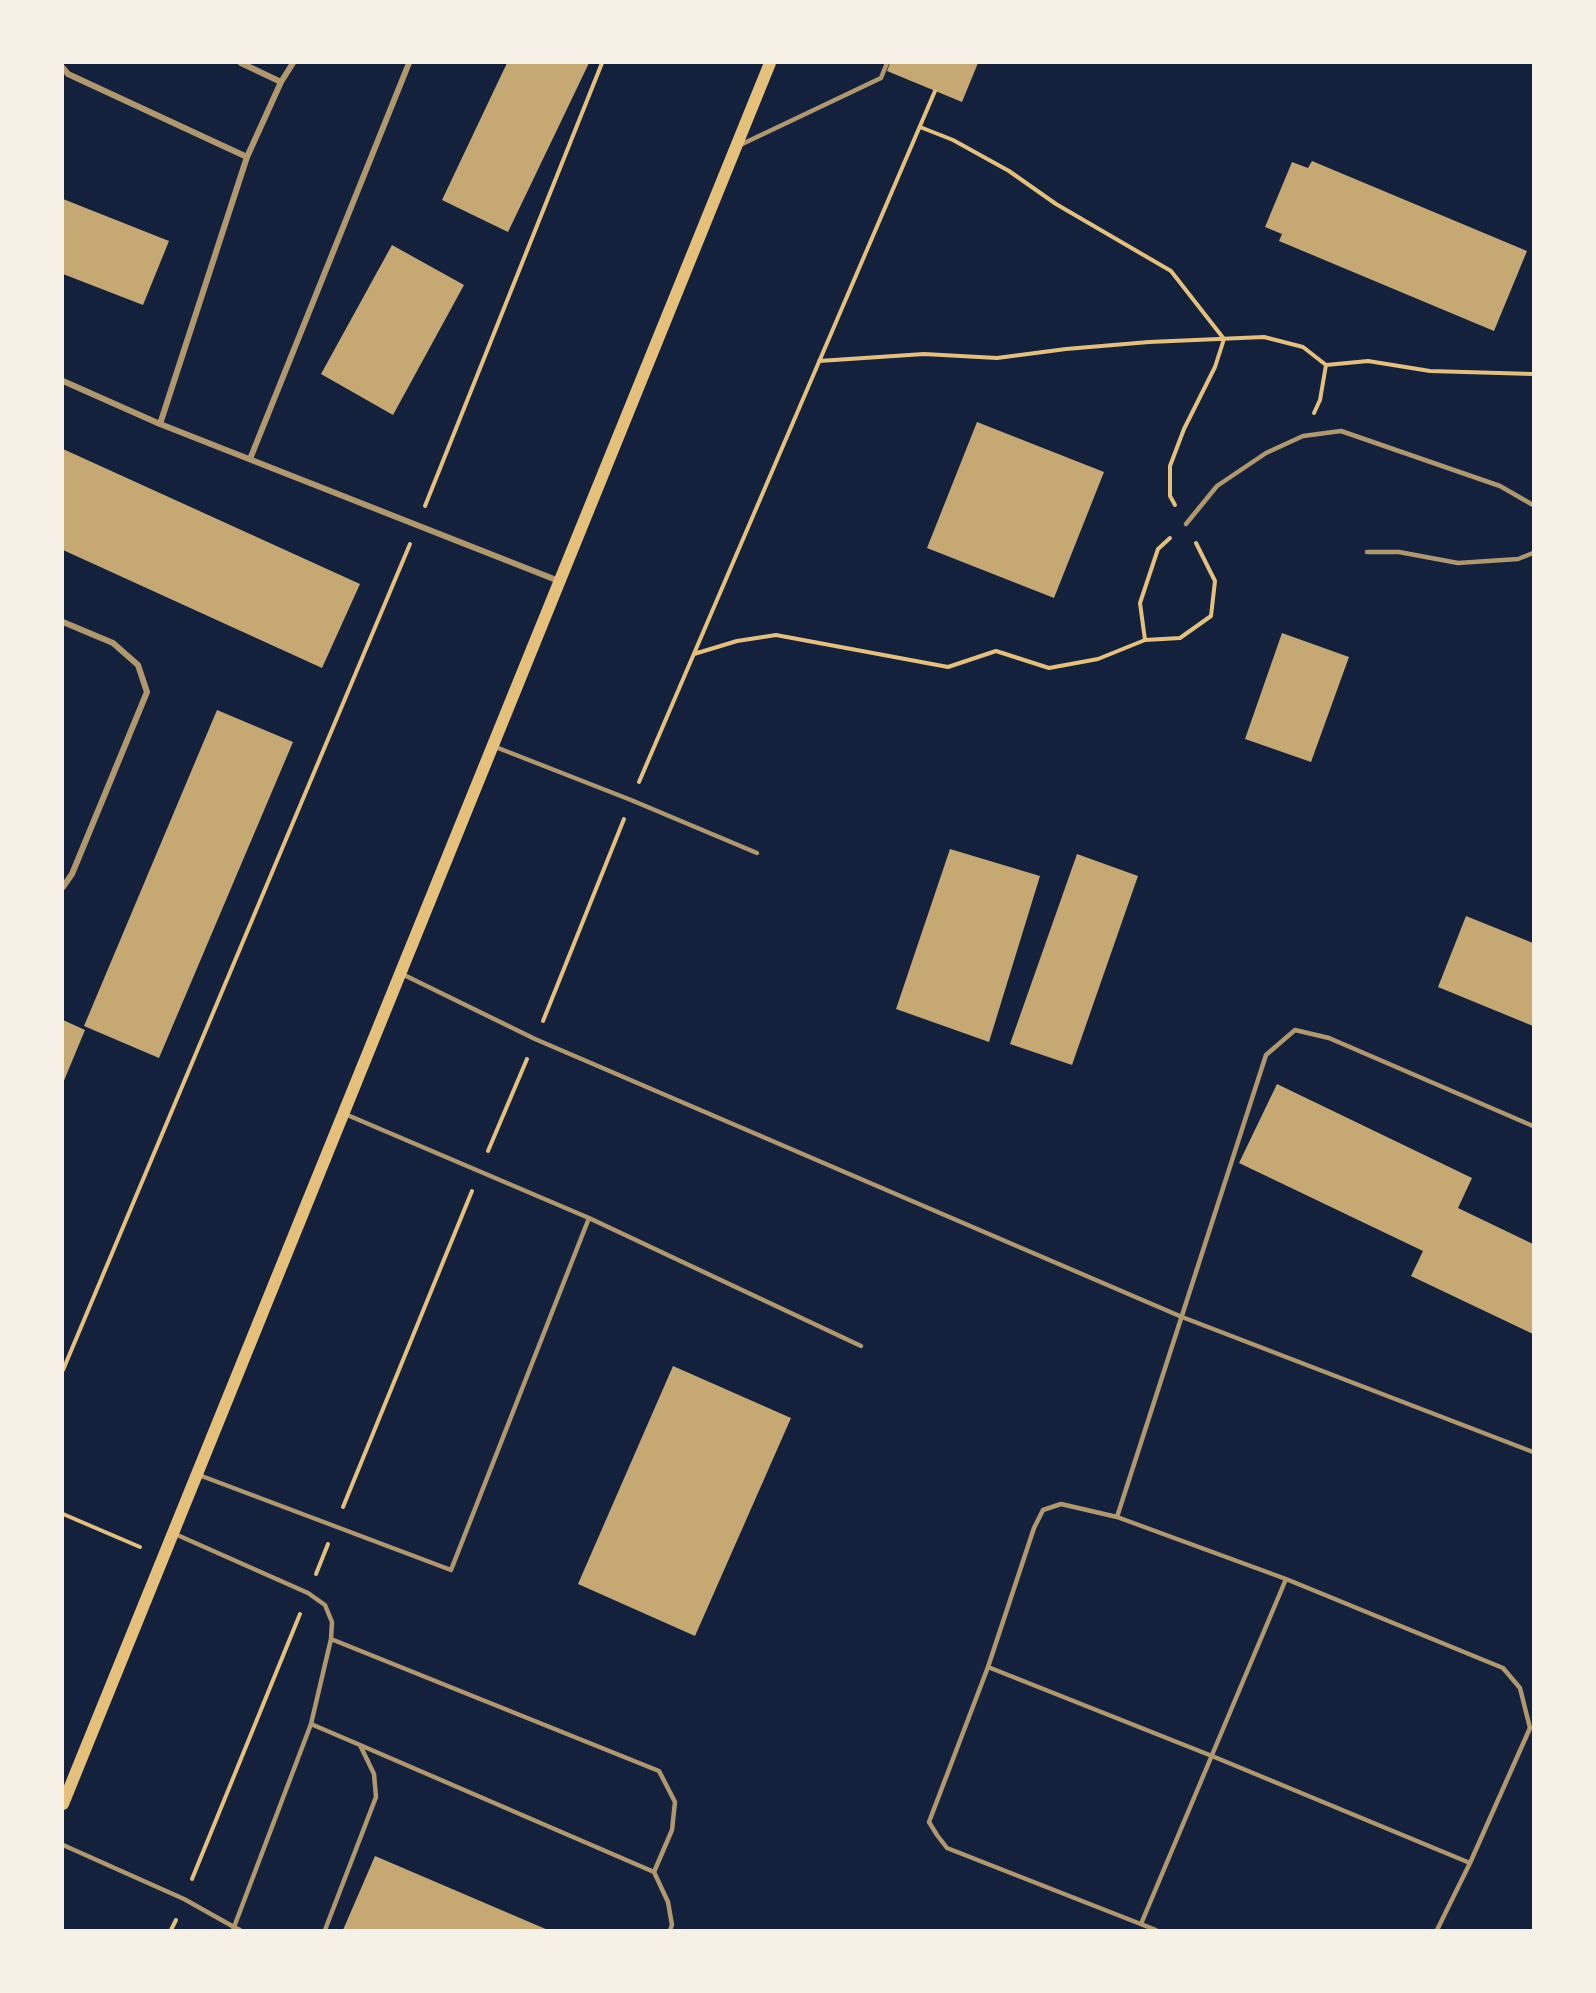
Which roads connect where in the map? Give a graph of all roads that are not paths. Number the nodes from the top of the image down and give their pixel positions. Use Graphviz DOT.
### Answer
graph roads {
  1 [pos="241,63"];
  2 [pos="293,63"];
  3 [pos="409,63"];
  4 [pos="770,63"];
  5 [pos="887,63"];
  6 [pos="63,68"];
  7 [pos="281,82"];
  8 [pos="735,147"];
  9 [pos="247,157"];
  10 [pos="63,381"];
  11 [pos="160,424"];
  12 [pos="250,459"];
  13 [pos="1533,505"];
  14 [pos="1186,524"];
  15 [pos="1367,552"];
  16 [pos="1533,553"];
  17 [pos="559,581"];
  18 [pos="63,622"];
  19 [pos="493,746"];
  20 [pos="757,853"];
  21 [pos="63,887"];
  22 [pos="400,973"];
  23 [pos="343,1113"];
  24 [pos="1533,1126"];
  25 [pos="589,1218"];
  26 [pos="1182,1317"];
  27 [pos="861,1346"];
  28 [pos="1533,1452"];
  29 [pos="197,1474"];
  30 [pos="1117,1517"];
  31 [pos="173,1533"];
  32 [pos="1286,1579"];
  33 [pos="331,1640"];
  34 [pos="988,1667"];
  35 [pos="310,1724"];
  36 [pos="360,1745"];
  37 [pos="1212,1756"];
  38 [pos="63,1804"];
  39 [pos="63,1845"];
  40 [pos="1470,1863"];
  41 [pos="654,1872"];
  42 [pos="1141,1924"];
  43 [pos="233,1928"];
  44 [pos="240,1930"];
  45 [pos="325,1930"];
  46 [pos="670,1930"];
  47 [pos="1156,1930"];
  48 [pos="1437,1930"];
  1 -- 7 [label="street"];
  2 -- 7 [label="street"];
  3 -- 12 [label="street"];
  4 -- 8 [label="main road"];
  5 -- 8 [label="lane"];
  6 -- 9 [label="street"];
  7 -- 9 [label="street"];
  8 -- 17 [label="main road"];
  9 -- 11 [label="street"];
  10 -- 11 [label="street"];
  11 -- 12 [label="street"];
  12 -- 17 [label="street"];
  13 -- 14 [label="lane"];
  15 -- 16 [label="lane"];
  17 -- 19 [label="main road"];
  18 -- 21 [label="street"];
  19 -- 20 [label="lane"];
  19 -- 22 [label="main road"];
  22 -- 23 [label="main road"];
  22 -- 26 [label="lane"];
  23 -- 25 [label="lane"];
  23 -- 29 [label="main road"];
  24 -- 26 [label="lane"];
  25 -- 27 [label="lane"];
  25 -- 29 [label="lane"];
  26 -- 28 [label="lane"];
  26 -- 30 [label="lane"];
  29 -- 31 [label="main road"];
  30 -- 32 [label="lane"];
  30 -- 34 [label="lane"];
  31 -- 33 [label="lane"];
  31 -- 38 [label="main road"];
  32 -- 37 [label="lane"];
  32 -- 40 [label="lane"];
  33 -- 35 [label="lane"];
  33 -- 41 [label="lane"];
  34 -- 37 [label="lane"];
  34 -- 42 [label="lane"];
  35 -- 36 [label="lane"];
  35 -- 43 [label="lane"];
  36 -- 41 [label="lane"];
  36 -- 45 [label="lane"];
  37 -- 40 [label="lane"];
  37 -- 42 [label="lane"];
  39 -- 43 [label="lane"];
  40 -- 48 [label="lane"];
  41 -- 46 [label="lane"];
  42 -- 47 [label="lane"];
  43 -- 44 [label="lane"];
}
